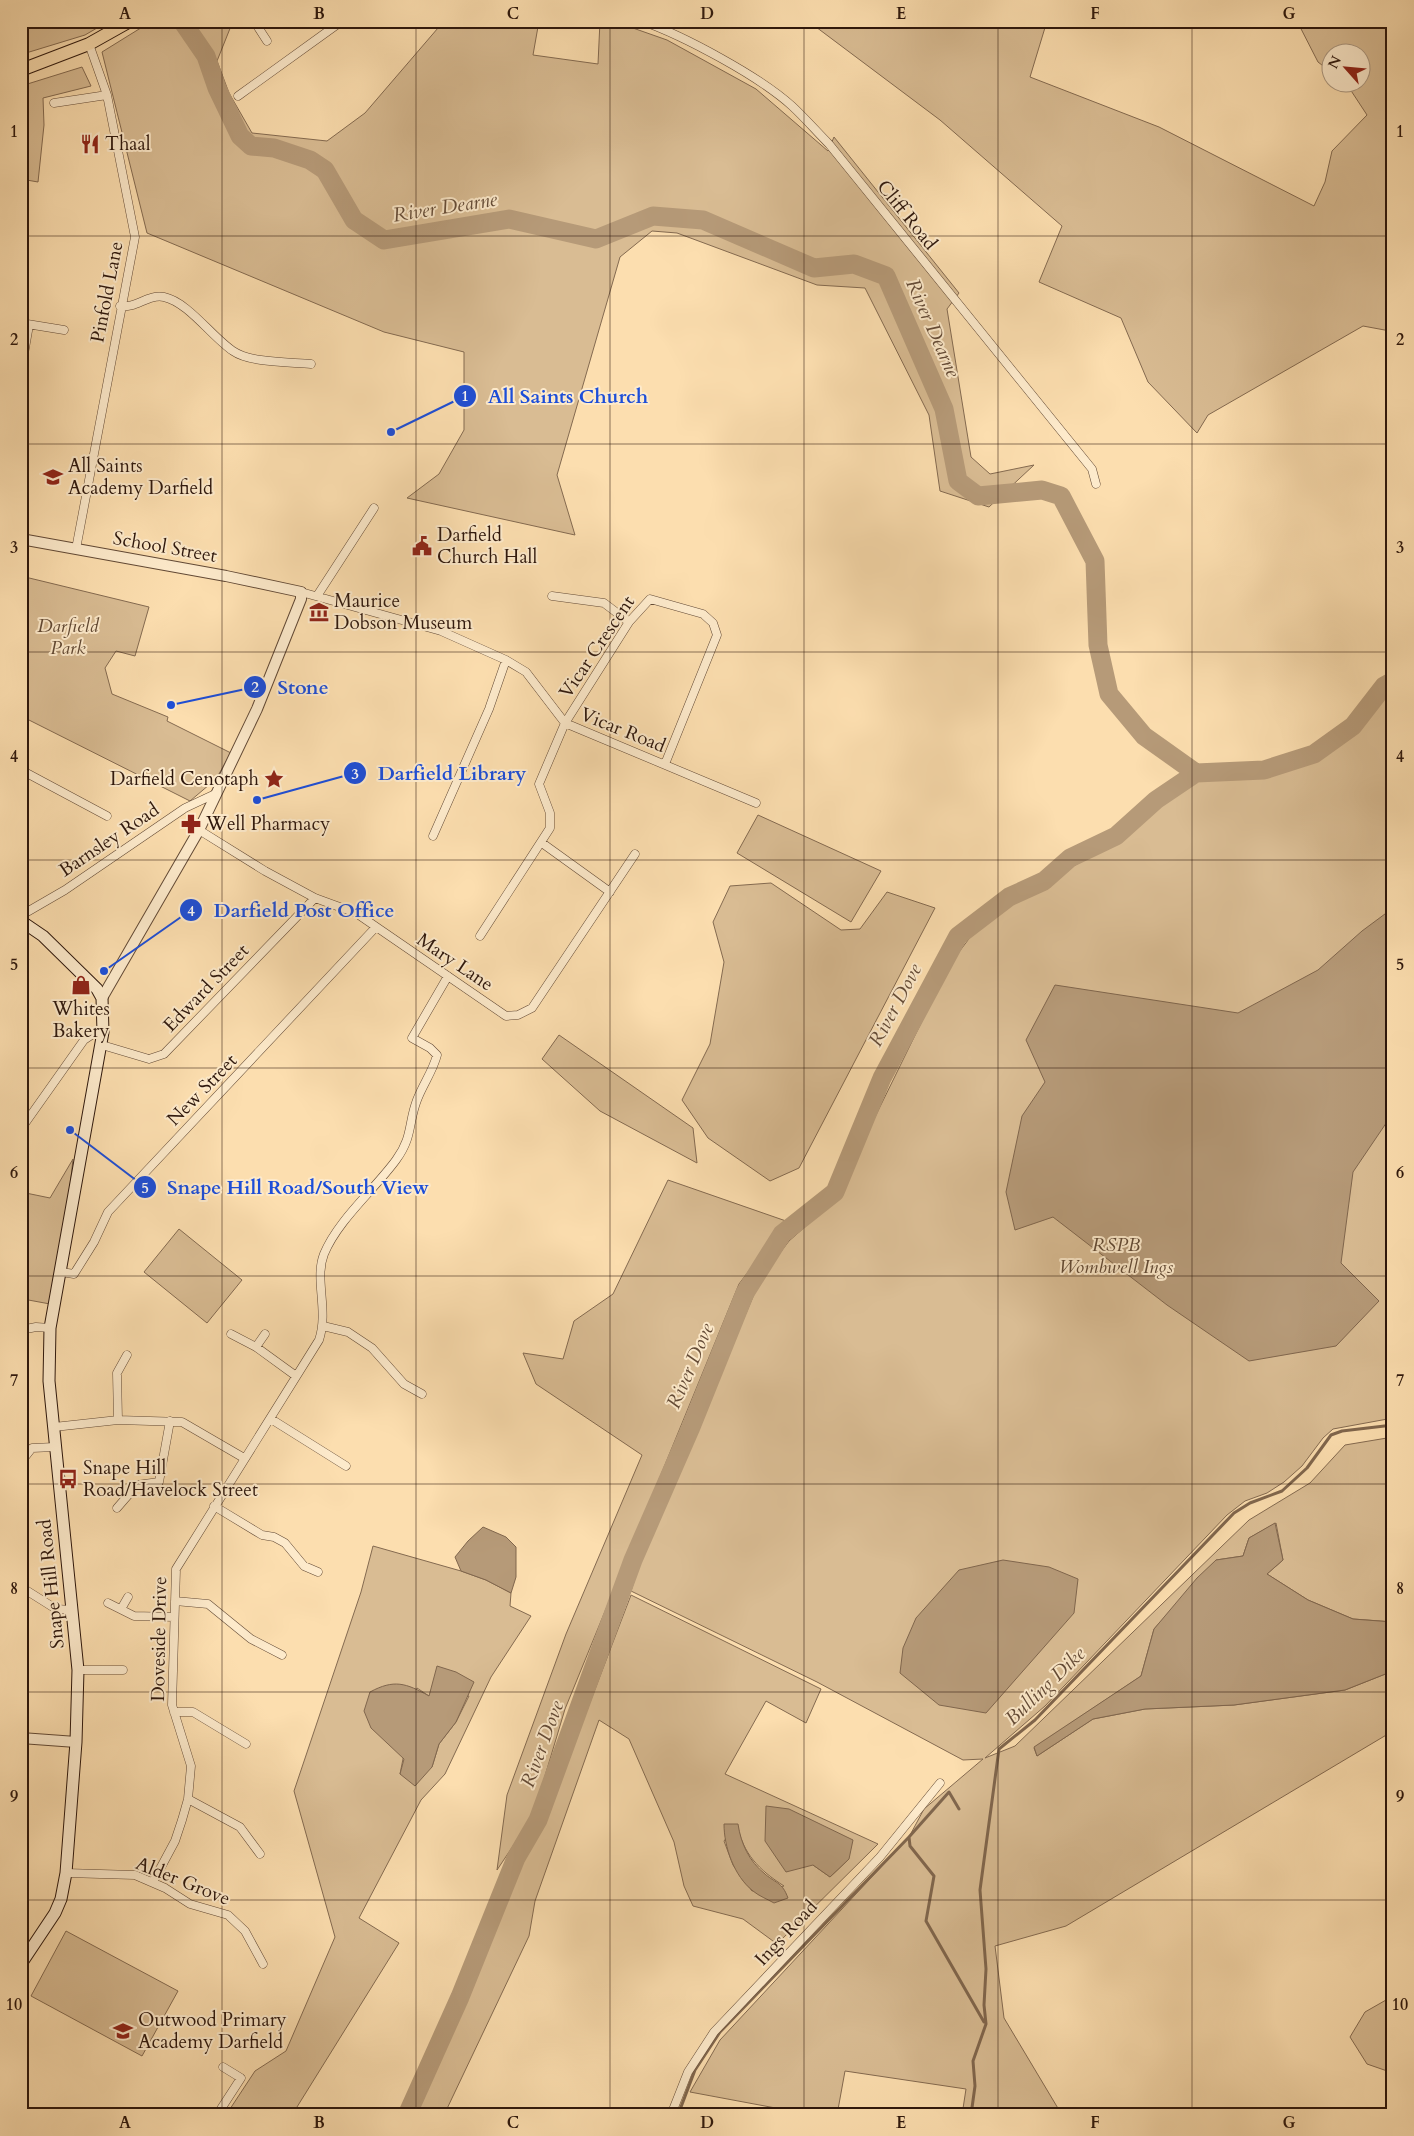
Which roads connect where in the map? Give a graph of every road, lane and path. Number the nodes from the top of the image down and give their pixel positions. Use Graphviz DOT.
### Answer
graph roads {
  1 [pos="130,21"];
  2 [pos="254,21"];
  3 [pos="342,21"];
  4 [pos="642,21"];
  5 [pos="267,41"];
  6 [pos="89,44"];
  7 [pos="21,70"];
  8 [pos="107,95"];
  9 [pos="238,96"];
  10 [pos="54,103"];
  11 [pos="120,306"];
  12 [pos="25,324"];
  13 [pos="64,330"];
  14 [pos="311,364"];
  15 [pos="21,371"];
  16 [pos="1096,484"];
  17 [pos="374,508"];
  18 [pos="21,539"];
  19 [pos="76,549"];
  20 [pos="301,592"];
  21 [pos="317,596"];
  22 [pos="552,596"];
  23 [pos="629,622"];
  24 [pos="506,660"];
  25 [pos="565,723"];
  26 [pos="665,764"];
  27 [pos="21,770"];
  28 [pos="215,794"];
  29 [pos="756,803"];
  30 [pos="107,816"];
  31 [pos="199,830"];
  32 [pos="432,836"];
  33 [pos="542,843"];
  34 [pos="635,854"];
  35 [pos="610,892"];
  36 [pos="315,898"];
  37 [pos="21,913"];
  38 [pos="21,921"];
  39 [pos="375,928"];
  40 [pos="480,936"];
  41 [pos="448,976"];
  42 [pos="102,998"];
  43 [pos="103,1032"];
  44 [pos="102,1045"];
  45 [pos="21,1129"];
  46 [pos="61,1272"];
  47 [pos="324,1326"];
  48 [pos="50,1328"];
  49 [pos="21,1330"];
  50 [pos="230,1334"];
  51 [pos="265,1334"];
  52 [pos="256,1346"];
  53 [pos="127,1355"];
  54 [pos="296,1376"];
  55 [pos="422,1394"];
  56 [pos="270,1419"];
  57 [pos="118,1420"];
  58 [pos="170,1421"];
  59 [pos="54,1427"];
  60 [pos="55,1447"];
  61 [pos="244,1458"];
  62 [pos="21,1462"];
  63 [pos="346,1466"];
  64 [pos="214,1506"];
  65 [pos="117,1508"];
  66 [pos="318,1572"];
  67 [pos="21,1587"];
  68 [pos="128,1597"];
  69 [pos="175,1601"];
  70 [pos="108,1603"];
  71 [pos="121,1609"];
  72 [pos="72,1610"];
  73 [pos="174,1618"];
  74 [pos="282,1655"];
  75 [pos="78,1670"];
  76 [pos="123,1670"];
  77 [pos="174,1712"];
  78 [pos="21,1738"];
  79 [pos="76,1742"];
  80 [pos="246,1744"];
  81 [pos="940,1783"];
  82 [pos="188,1798"];
  83 [pos="260,1854"];
  84 [pos="66,1873"];
  85 [pos="153,1882"];
  86 [pos="21,1964"];
  87 [pos="263,1964"];
  88 [pos="223,2067"];
  89 [pos="217,2115"];
  90 [pos="671,2115"];
  1 -- 6 [label="highway"];
  2 -- 5 [label="street"];
  3 -- 9 [label="street"];
  4 -- 16 [label="street, Cliff Road"];
  6 -- 7 [label="highway"];
  6 -- 8 [label="street, Pinfold Lane"];
  8 -- 10 [label="street"];
  8 -- 11 [label="street, Pinfold Lane"];
  11 -- 14 [label="street"];
  11 -- 19 [label="street, Pinfold Lane"];
  12 -- 13 [label="street"];
  12 -- 15 [label="street"];
  17 -- 21 [label="street"];
  18 -- 19 [label="street, School Street"];
  19 -- 20 [label="street, School Street"];
  20 -- 21 [label="street, Vicar Road"];
  20 -- 28 [label="street"];
  21 -- 24 [label="street, Vicar Road"];
  22 -- 23 [label="street"];
  23 -- 25 [label="street, Vicar Crescent"];
  23 -- 26 [label="street, Vicar Crescent"];
  24 -- 25 [label="street, Vicar Road"];
  24 -- 32 [label="street"];
  25 -- 26 [label="street, Vicar Road"];
  25 -- 33 [label="street, Vicar Crescent"];
  26 -- 29 [label="street, Vicar Road"];
  27 -- 30 [label="street"];
  28 -- 31 [label="street"];
  28 -- 37 [label="street, Barnsley Road"];
  31 -- 36 [label="street, Mary Lane"];
  31 -- 42 [label="street"];
  33 -- 35 [label="street"];
  33 -- 40 [label="street, Vicar Crescent"];
  34 -- 35 [label="street"];
  35 -- 41 [label="street, Mary Lane"];
  36 -- 39 [label="street, Mary Lane"];
  36 -- 44 [label="street, Edward Street"];
  38 -- 42 [label="main road"];
  39 -- 41 [label="street, Mary Lane"];
  39 -- 46 [label="street, New Street"];
  41 -- 47 [label="street, Doveside Drive"];
  42 -- 43 [label="main road, Snape Hill Road"];
  43 -- 44 [label="main road, Snape Hill Road"];
  43 -- 45 [label="street"];
  44 -- 46 [label="main road, Snape Hill Road"];
  46 -- 48 [label="main road, Snape Hill Road"];
  47 -- 54 [label="street, Doveside Drive"];
  47 -- 55 [label="street"];
  48 -- 49 [label="street"];
  48 -- 59 [label="main road, Snape Hill Road"];
  50 -- 52 [label="street"];
  51 -- 52 [label="street"];
  52 -- 54 [label="street"];
  53 -- 57 [label="street"];
  54 -- 56 [label="street, Doveside Drive"];
  56 -- 61 [label="street, Doveside Drive"];
  56 -- 63 [label="street"];
  57 -- 58 [label="street"];
  57 -- 59 [label="street"];
  58 -- 61 [label="street"];
  58 -- 65 [label="street"];
  59 -- 60 [label="main road, Snape Hill Road"];
  60 -- 62 [label="street"];
  60 -- 72 [label="main road, Snape Hill Road"];
  61 -- 64 [label="street, Doveside Drive"];
  64 -- 66 [label="street"];
  64 -- 69 [label="street, Doveside Drive"];
  67 -- 72 [label="street"];
  68 -- 71 [label="street"];
  69 -- 73 [label="street, Doveside Drive"];
  69 -- 74 [label="street"];
  70 -- 71 [label="street"];
  71 -- 73 [label="street"];
  72 -- 75 [label="main road, Snape Hill Road"];
  73 -- 77 [label="street, Doveside Drive"];
  75 -- 76 [label="street"];
  75 -- 79 [label="main road, Snape Hill Road"];
  77 -- 80 [label="street"];
  77 -- 82 [label="street, Doveside Drive"];
  78 -- 79 [label="street"];
  79 -- 84 [label="main road, Snape Hill Road"];
  81 -- 90 [label="street, Ings Road"];
  82 -- 83 [label="street"];
  82 -- 85 [label="street, Doveside Drive"];
  84 -- 85 [label="street, Alder Grove"];
  84 -- 86 [label="main road, Snape Hill Road"];
  85 -- 87 [label="street, Alder Grove"];
  88 -- 89 [label="street"];
}
